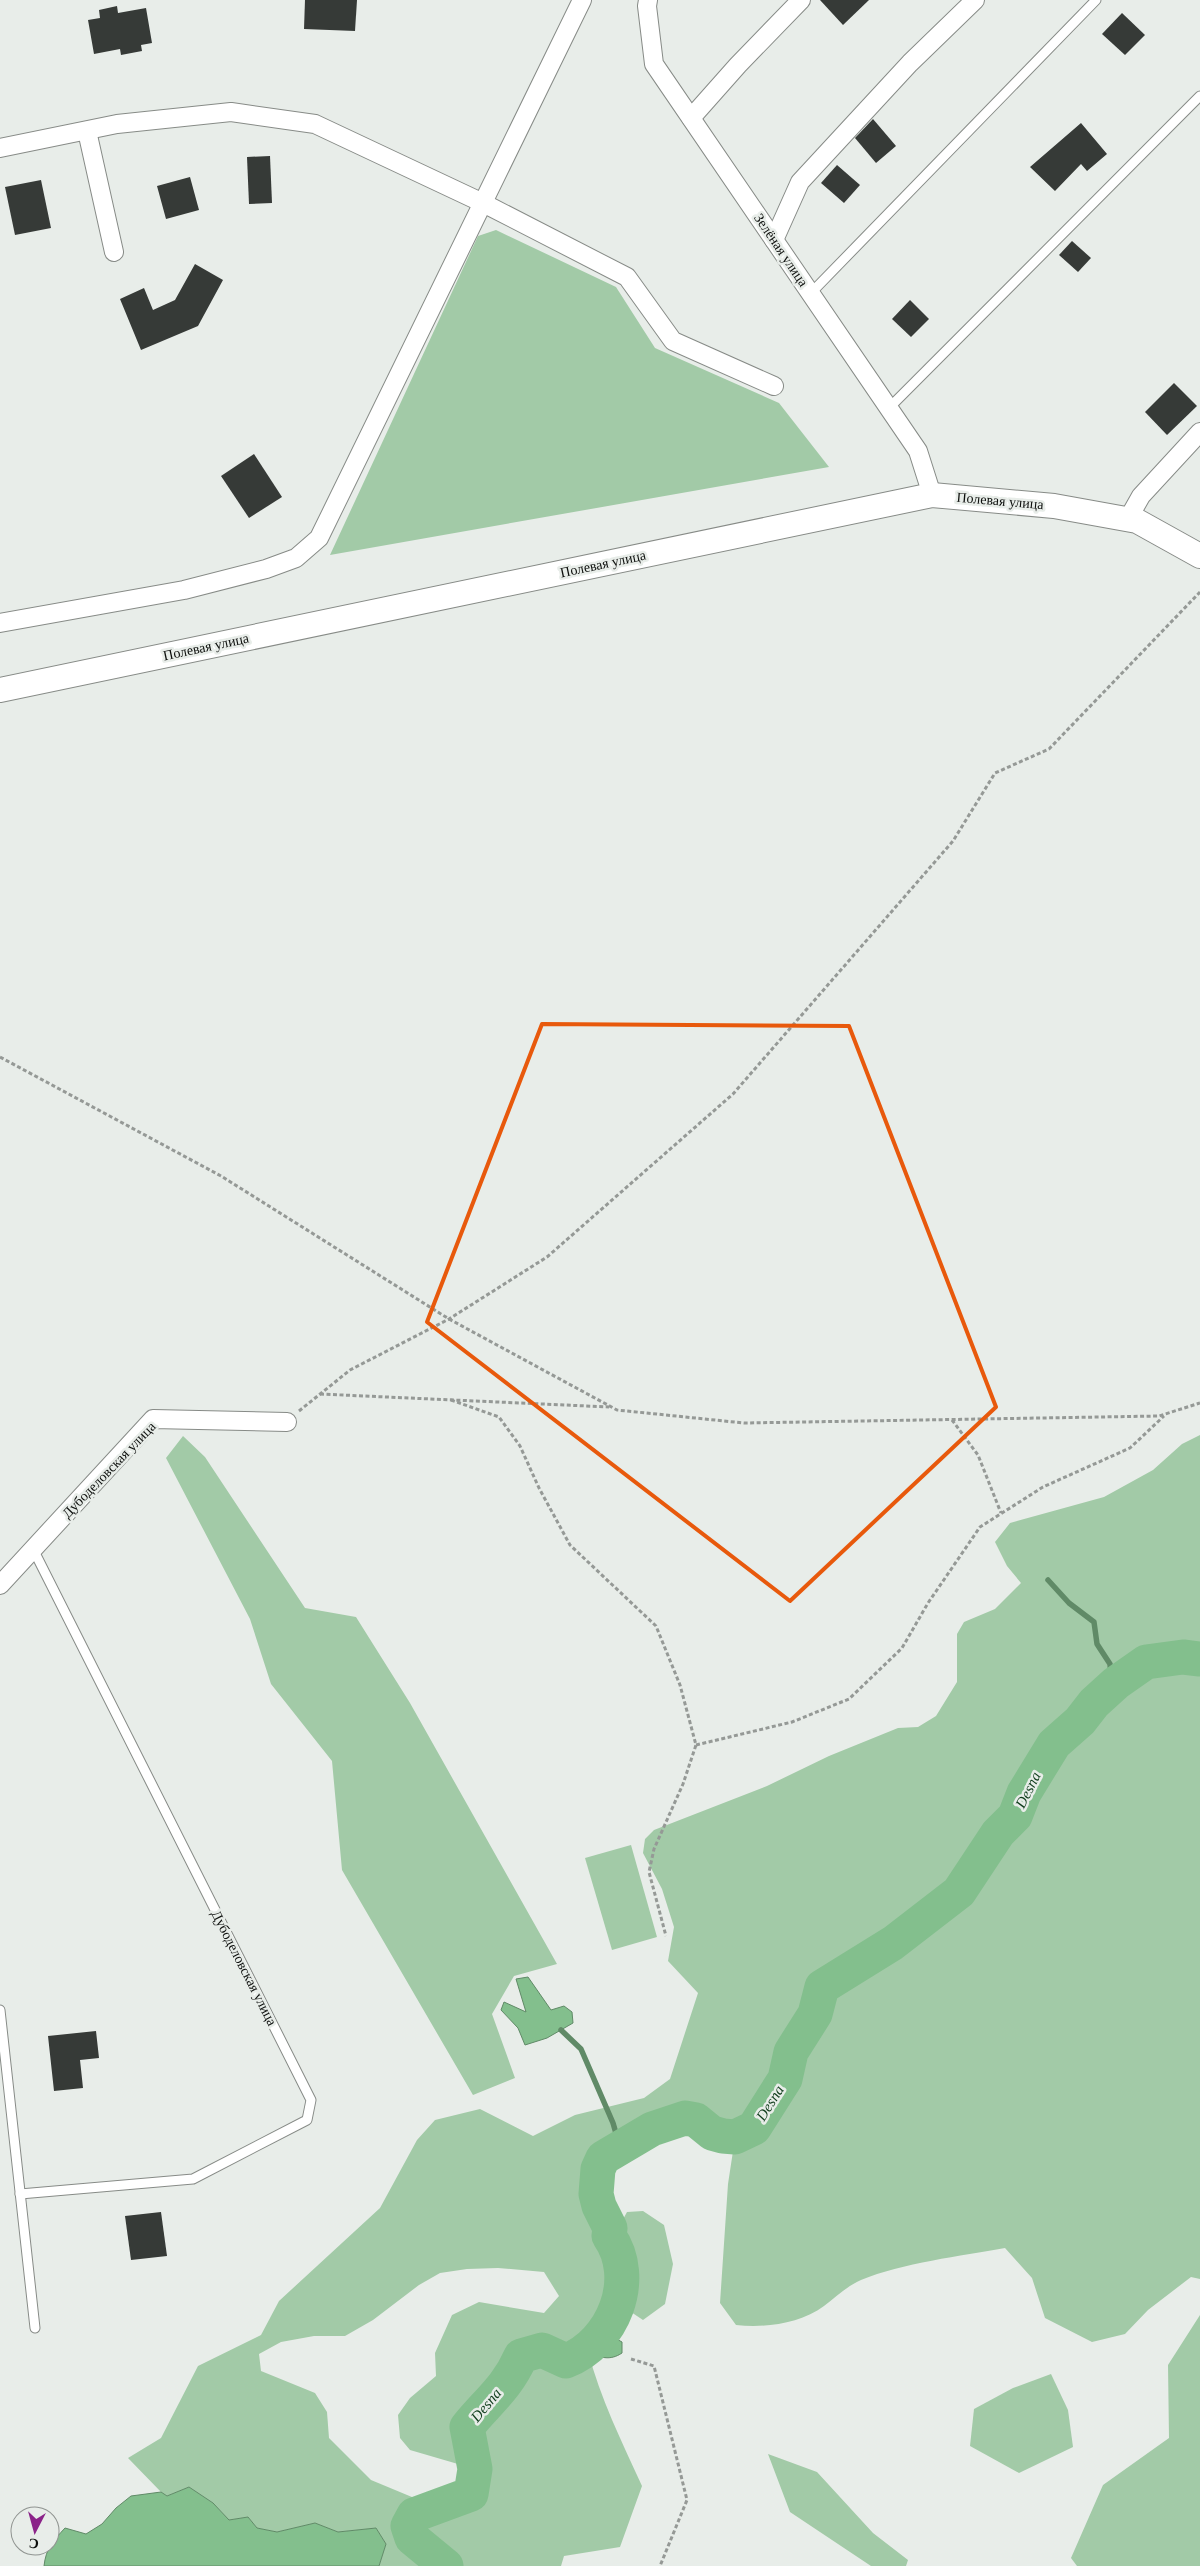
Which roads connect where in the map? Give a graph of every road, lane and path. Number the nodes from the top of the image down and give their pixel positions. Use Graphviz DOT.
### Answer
graph roads {
  1 [pos="582,0"];
  2 [pos="648,0"];
  3 [pos="801,0"];
  4 [pos="975,0"];
  5 [pos="1096,0"];
  6 [pos="1200,96"];
  7 [pos="691,118"];
  8 [pos="87,131"];
  9 [pos="0,148"];
  10 [pos="483,203"];
  11 [pos="774,240"];
  12 [pos="114,252"];
  13 [pos="811,293"];
  14 [pos="774,386"];
  15 [pos="890,407"];
  16 [pos="1200,432"];
  17 [pos="932,495"];
  18 [pos="1128,519"];
  19 [pos="1200,556"];
  20 [pos="1200,592"];
  21 [pos="0,623"];
  22 [pos="0,690"];
  23 [pos="0,1057"];
  24 [pos="449,1320"];
  25 [pos="319,1394"];
  26 [pos="451,1400"];
  27 [pos="1200,1403"];
  28 [pos="612,1407"];
  29 [pos="1164,1415"];
  30 [pos="952,1420"];
  31 [pos="287,1422"];
  32 [pos="1001,1514"];
  33 [pos="32,1549"];
  34 [pos="0,1584"];
  35 [pos="696,1745"];
  36 [pos="666,1936"];
  37 [pos="0,2010"];
  38 [pos="20,2194"];
  39 [pos="35,2328"];
  40 [pos="631,2358"];
  41 [pos="660,2566"];
  1 -- 10 [label="street"];
  2 -- 7 [label="street, Зелёная улица"];
  3 -- 7 [label="street"];
  4 -- 11 [label="street"];
  5 -- 13 [label="lane"];
  6 -- 15 [label="lane"];
  7 -- 11 [label="street, Зелёная улица"];
  8 -- 9 [label="street"];
  8 -- 10 [label="street"];
  8 -- 12 [label="street"];
  10 -- 14 [label="street"];
  10 -- 21 [label="street"];
  11 -- 13 [label="street, Зелёная улица"];
  13 -- 15 [label="street, Зелёная улица"];
  15 -- 17 [label="street, Зелёная улица"];
  16 -- 18 [label="street"];
  17 -- 18 [label="street, Полевая улица"];
  17 -- 22 [label="street, Полевая улица"];
  18 -- 19 [label="street, Полевая улица"];
  20 -- 24 [label="path"];
  23 -- 24 [label="path"];
  24 -- 25 [label="path"];
  24 -- 28 [label="path"];
  25 -- 26 [label="path"];
  25 -- 31 [label="path"];
  26 -- 28 [label="path"];
  26 -- 35 [label="path"];
  27 -- 29 [label="path"];
  28 -- 30 [label="path"];
  29 -- 30 [label="path"];
  29 -- 32 [label="path"];
  30 -- 32 [label="path"];
  31 -- 33 [label="street, Дубоделовская улица"];
  32 -- 35 [label="path"];
  33 -- 34 [label="street, Дубоделовская улица"];
  33 -- 38 [label="lane, Дубоделовская улица"];
  35 -- 36 [label="path"];
  37 -- 38 [label="lane"];
  38 -- 39 [label="lane"];
  40 -- 41 [label="path"];
}
